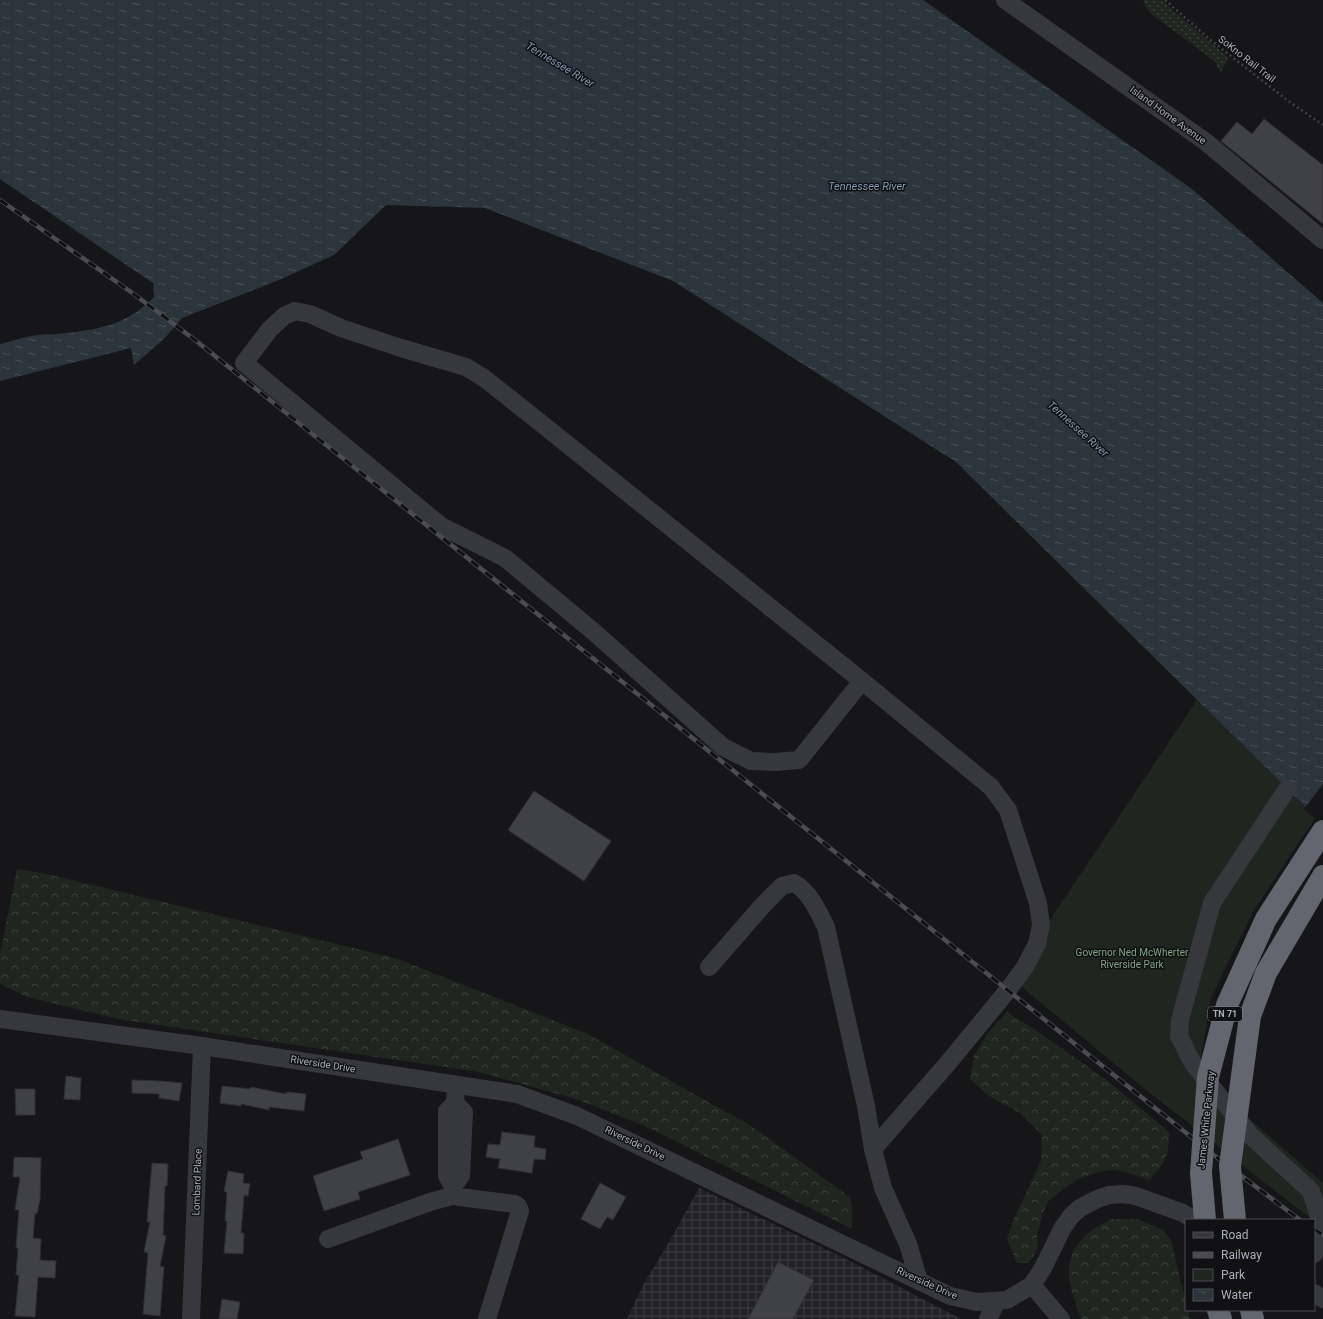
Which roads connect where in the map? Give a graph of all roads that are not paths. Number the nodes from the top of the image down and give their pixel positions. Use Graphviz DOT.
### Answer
graph roads {
  1 [pos="1006,0"];
  2 [pos="1323,240"];
  3 [pos="862,681"];
  4 [pos="1287,789"];
  5 [pos="1323,831"];
  6 [pos="1323,876"];
  7 [pos="709,967"];
  8 [pos="0,1019"];
  9 [pos="202,1046"];
  10 [pos="456,1085"];
  11 [pos="873,1149"];
  12 [pos="454,1190"];
  13 [pos="1192,1219"];
  14 [pos="1205,1219"];
  15 [pos="1235,1219"];
  16 [pos="1323,1230"];
  17 [pos="328,1239"];
  18 [pos="1323,1239"];
  19 [pos="1315,1252"];
  20 [pos="919,1281"];
  21 [pos="1032,1285"];
  22 [pos="997,1301"];
  23 [pos="191,1319"];
  24 [pos="487,1319"];
  25 [pos="988,1319"];
  26 [pos="1061,1319"];
  1 -- 2 [label="street, Island Home Avenue"];
  3 -- 3 [label="street"];
  3 -- 11 [label="street"];
  4 -- 16 [label="street"];
  5 -- 14 [label="highway, James White Parkway / TN 71, bridge"];
  6 -- 15 [label="highway, TN 71, bridge"];
  7 -- 11 [label="street"];
  8 -- 9 [label="street, Riverside Drive"];
  9 -- 10 [label="street, Riverside Drive"];
  9 -- 23 [label="street, Lombard Place"];
  10 -- 12 [label="street"];
  10 -- 20 [label="street, Riverside Drive"];
  11 -- 20 [label="street"];
  12 -- 17 [label="street"];
  12 -- 24 [label="street"];
  13 -- 21 [label="street, Riverside Drive"];
  18 -- 19 [label="street"];
  20 -- 22 [label="street, Riverside Drive"];
  21 -- 22 [label="street, Riverside Drive"];
  21 -- 26 [label="street"];
  22 -- 25 [label="street"];
}
